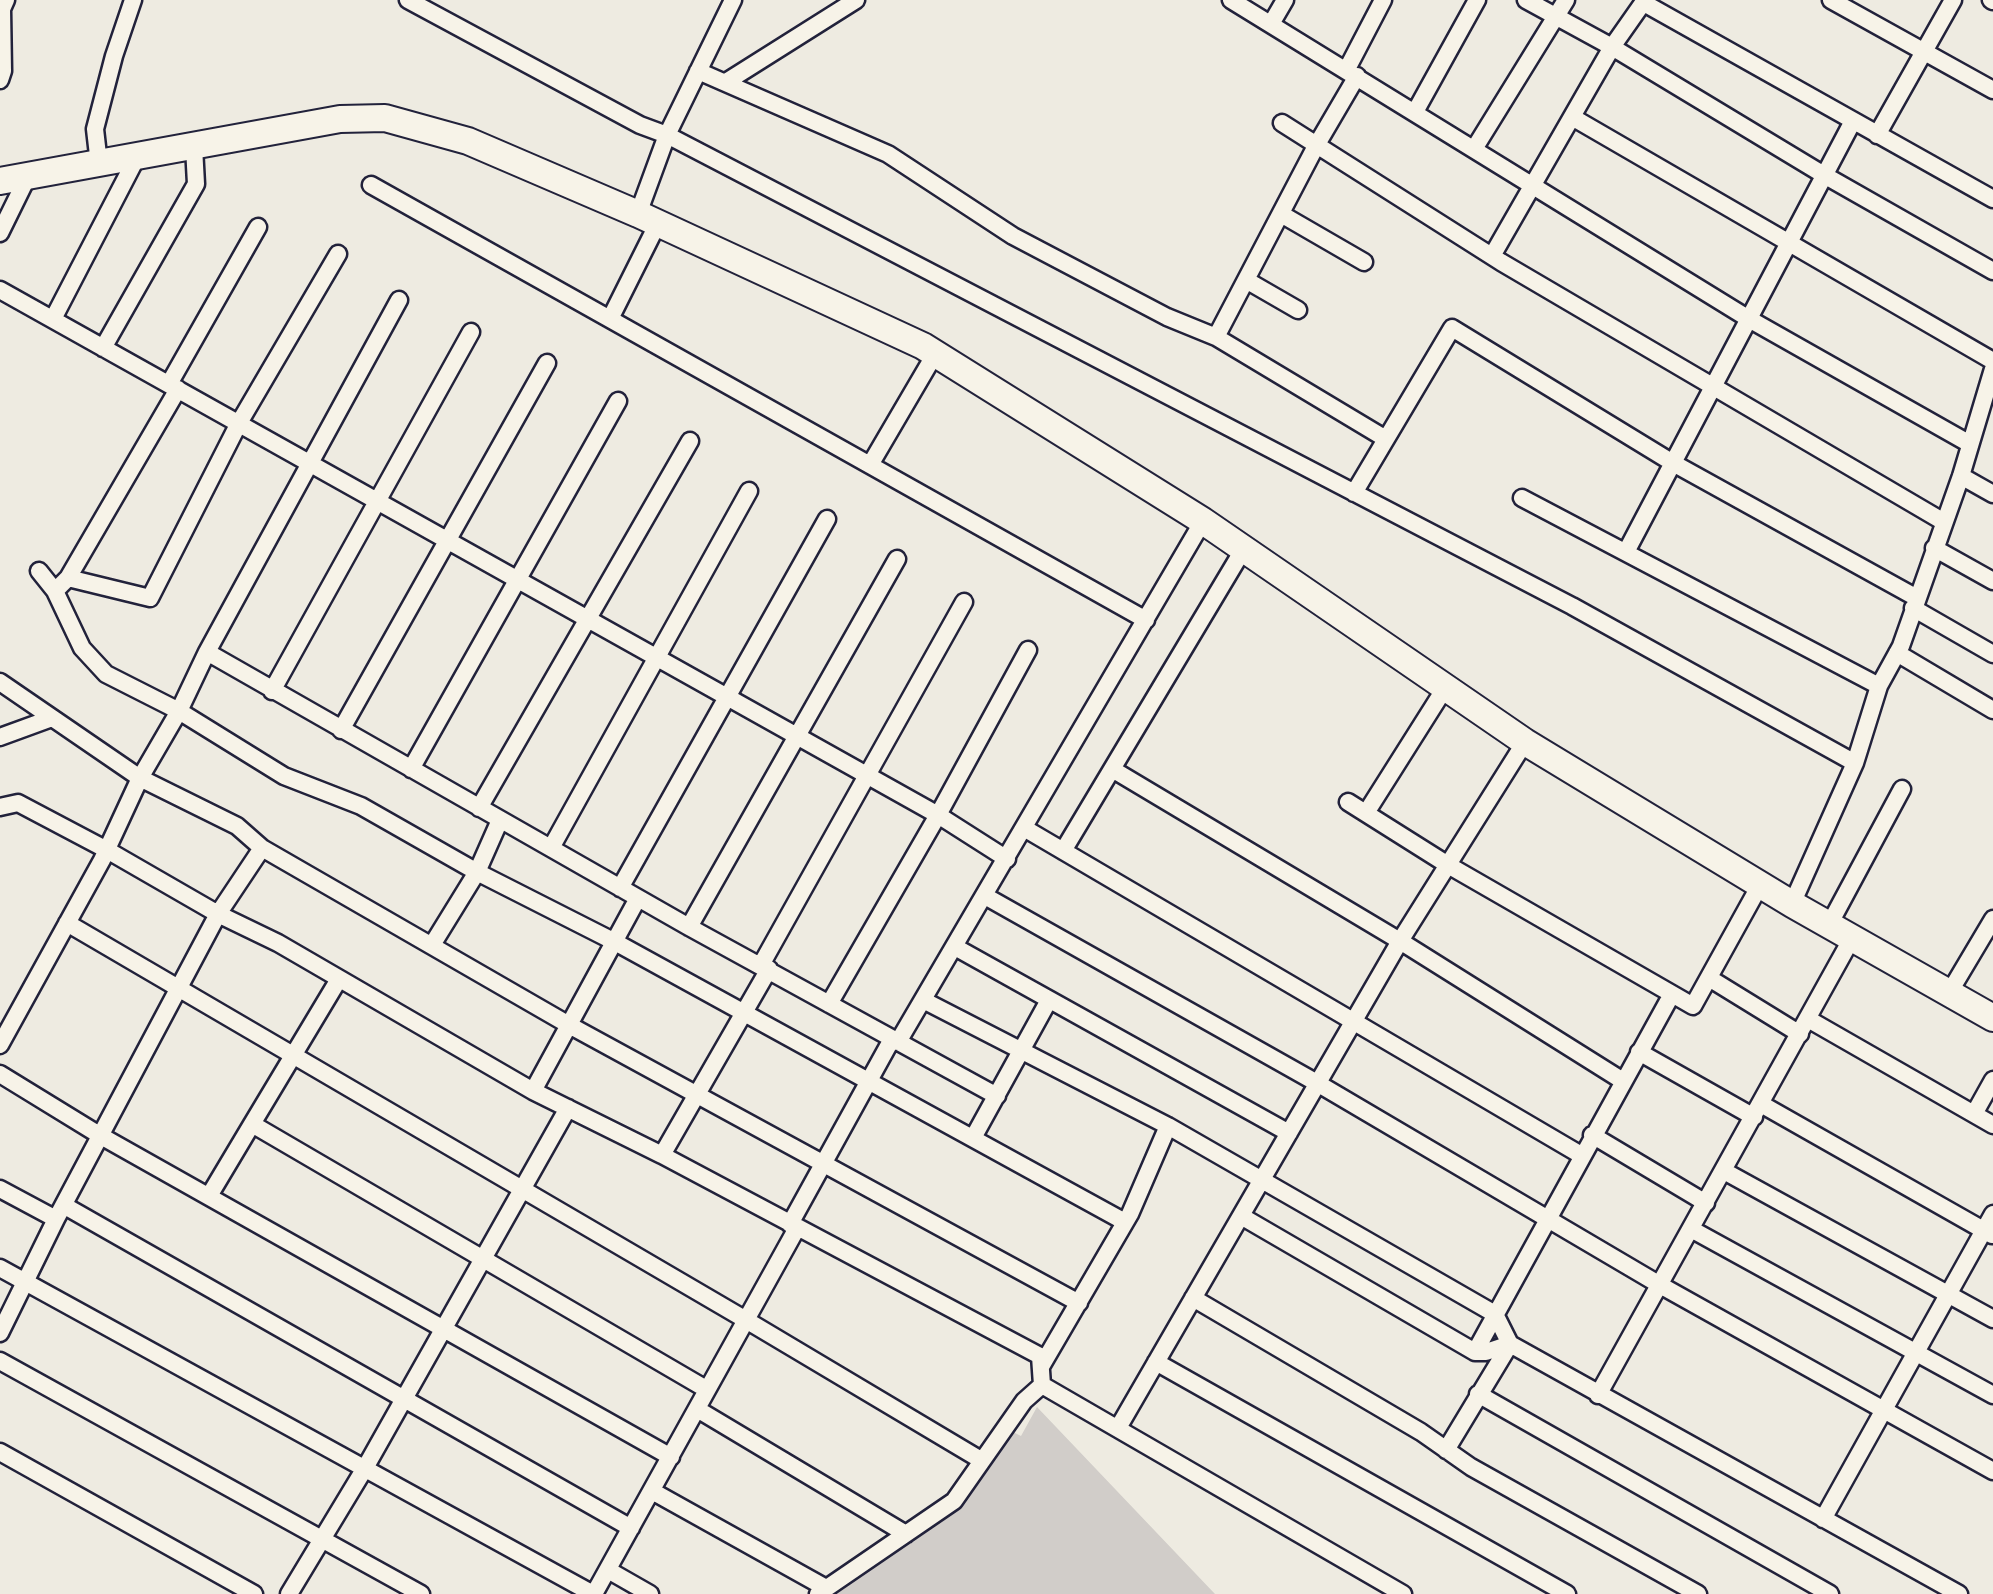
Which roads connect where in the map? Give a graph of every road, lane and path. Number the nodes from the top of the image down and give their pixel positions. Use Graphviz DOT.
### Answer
graph roads {
  1 [pos="6,0"];
  2 [pos="134,0"];
  3 [pos="408,0"];
  4 [pos="733,0"];
  5 [pos="856,0"];
  6 [pos="1231,0"];
  7 [pos="1285,0"];
  8 [pos="1383,0"];
  9 [pos="1477,0"];
  10 [pos="1526,0"];
  11 [pos="1566,0"];
  12 [pos="1831,0"];
  13 [pos="1953,0"];
  14 [pos="1644,1"];
  15 [pos="1556,16"];
  16 [pos="1271,24"];
  17 [pos="1612,47"];
  18 [pos="1924,52"];
  19 [pos="698,70"];
  20 [pos="1352,73"];
  21 [pos="0,80"];
  22 [pos="726,82"];
  23 [pos="1993,90"];
  24 [pos="1415,112"];
  25 [pos="1572,117"];
  26 [pos="1853,121"];
  27 [pos="1282,123"];
  28 [pos="667,135"];
  29 [pos="1877,135"];
  30 [pos="1316,146"];
  31 [pos="194,147"];
  32 [pos="1474,149"];
  33 [pos="136,157"];
  34 [pos="99,164"];
  35 [pos="1824,175"];
  36 [pos="28,176"];
  37 [pos="0,182"];
  38 [pos="371,185"];
  39 [pos="1534,187"];
  40 [pos="1993,199"];
  41 [pos="1281,214"];
  42 [pos="648,218"];
  43 [pos="258,227"];
  44 [pos="0,233"];
  45 [pos="1790,241"];
  46 [pos="338,254"];
  47 [pos="1492,256"];
  48 [pos="1364,262"];
  49 [pos="1993,271"];
  50 [pos="1246,280"];
  51 [pos="2,293"];
  52 [pos="399,300"];
  53 [pos="1298,310"];
  54 [pos="52,319"];
  55 [pos="610,319"];
  56 [pos="1749,319"];
  57 [pos="471,332"];
  58 [pos="1216,337"];
  59 [pos="103,348"];
  60 [pos="935,354"];
  61 [pos="1993,361"];
  62 [pos="546,363"];
  63 [pos="1993,369"];
  64 [pos="173,387"];
  65 [pos="1712,388"];
  66 [pos="618,400"];
  67 [pos="239,423"];
  68 [pos="1386,439"];
  69 [pos="690,441"];
  70 [pos="1970,444"];
  71 [pos="309,462"];
  72 [pos="1673,463"];
  73 [pos="870,465"];
  74 [pos="1961,476"];
  75 [pos="749,491"];
  76 [pos="1354,494"];
  77 [pos="1993,495"];
  78 [pos="1522,498"];
  79 [pos="376,500"];
  80 [pos="827,519"];
  81 [pos="1203,520"];
  82 [pos="1944,522"];
  83 [pos="449,541"];
  84 [pos="1934,548"];
  85 [pos="1243,550"];
  86 [pos="1626,552"];
  87 [pos="897,559"];
  88 [pos="39,571"];
  89 [pos="68,578"];
  90 [pos="518,580"];
  91 [pos="1993,581"];
  92 [pos="55,591"];
  93 [pos="964,602"];
  94 [pos="1915,603"];
  95 [pos="588,619"];
  96 [pos="1146,620"];
  97 [pos="1028,650"];
  98 [pos="207,652"];
  99 [pos="1897,653"];
  100 [pos="1993,654"];
  101 [pos="657,658"];
  102 [pos="0,682"];
  103 [pos="1879,686"];
  104 [pos="1445,688"];
  105 [pos="272,691"];
  106 [pos="727,697"];
  107 [pos="1993,710"];
  108 [pos="178,711"];
  109 [pos="52,718"];
  110 [pos="341,730"];
  111 [pos="798,736"];
  112 [pos="0,737"];
  113 [pos="1525,742"];
  114 [pos="1855,763"];
  115 [pos="411,769"];
  116 [pos="1112,769"];
  117 [pos="868,776"];
  118 [pos="140,778"];
  119 [pos="1902,789"];
  120 [pos="1348,802"];
  121 [pos="0,807"];
  122 [pos="479,808"];
  123 [pos="1366,813"];
  124 [pos="938,815"];
  125 [pos="500,820"];
  126 [pos="1024,828"];
  127 [pos="261,848"];
  128 [pos="551,848"];
  129 [pos="107,850"];
  130 [pos="1063,851"];
  131 [pos="1006,859"];
  132 [pos="1448,864"];
  133 [pos="477,872"];
  134 [pos="1760,885"];
  135 [pos="620,888"];
  136 [pos="985,896"];
  137 [pos="638,898"];
  138 [pos="1792,904"];
  139 [pos="218,914"];
  140 [pos="1993,919"];
  141 [pos="67,923"];
  142 [pos="1829,925"];
  143 [pos="689,927"];
  144 [pos="1852,939"];
  145 [pos="1400,941"];
  146 [pos="615,942"];
  147 [pos="432,945"];
  148 [pos="955,947"];
  149 [pos="765,967"];
  150 [pos="1709,978"];
  151 [pos="339,979"];
  152 [pos="179,990"];
  153 [pos="1949,993"];
  154 [pos="1672,994"];
  155 [pos="922,1000"];
  156 [pos="1049,1000"];
  157 [pos="829,1004"];
  158 [pos="744,1013"];
  159 [pos="1993,1018"];
  160 [pos="6,1020"];
  161 [pos="1353,1022"];
  162 [pos="568,1025"];
  163 [pos="1804,1026"];
  164 [pos="895,1040"];
  165 [pos="0,1045"];
  166 [pos="1020,1050"];
  167 [pos="1639,1052"];
  168 [pos="294,1054"];
  169 [pos="0,1074"];
  170 [pos="1993,1080"];
  171 [pos="868,1081"];
  172 [pos="1623,1081"];
  173 [pos="1317,1083"];
  174 [pos="533,1091"];
  175 [pos="698,1094"];
  176 [pos="997,1096"];
  177 [pos="568,1108"];
  178 [pos="1757,1110"];
  179 [pos="1974,1114"];
  180 [pos="252,1124"];
  181 [pos="1993,1125"];
  182 [pos="1168,1126"];
  183 [pos="1289,1134"];
  184 [pos="1592,1135"];
  185 [pos="102,1136"];
  186 [pos="973,1138"];
  187 [pos="662,1155"];
  188 [pos="1581,1155"];
  189 [pos="822,1162"];
  190 [pos="1724,1171"];
  191 [pos="1262,1179"];
  192 [pos="522,1188"];
  193 [pos="0,1189"];
  194 [pos="209,1196"];
  195 [pos="1706,1203"];
  196 [pos="60,1212"];
  197 [pos="1993,1214"];
  198 [pos="1241,1216"];
  199 [pos="1546,1218"];
  200 [pos="1125,1222"];
  201 [pos="793,1226"];
  202 [pos="1691,1229"];
  203 [pos="1988,1233"];
  204 [pos="482,1260"];
  205 [pos="0,1268"];
  206 [pos="25,1282"];
  207 [pos="1660,1285"];
  208 [pos="1948,1294"];
  209 [pos="1193,1298"];
  210 [pos="1079,1303"];
  211 [pos="1495,1314"];
  212 [pos="1993,1319"];
  213 [pos="746,1320"];
  214 [pos="442,1329"];
  215 [pos="0,1334"];
  216 [pos="1510,1344"];
  217 [pos="1917,1351"];
  218 [pos="1475,1352"];
  219 [pos="0,1361"];
  220 [pos="1156,1362"];
  221 [pos="1042,1365"];
  222 [pos="1042,1384"];
  223 [pos="706,1389"];
  224 [pos="1478,1394"];
  225 [pos="1598,1395"];
  226 [pos="1993,1395"];
  227 [pos="402,1399"];
  228 [pos="697,1409"];
  229 [pos="1885,1410"];
  230 [pos="1118,1428"];
  231 [pos="1446,1450"];
  232 [pos="0,1452"];
  233 [pos="671,1457"];
  234 [pos="981,1460"];
  235 [pos="365,1468"];
  236 [pos="1993,1471"];
  237 [pos="652,1491"];
  238 [pos="1823,1519"];
  239 [pos="631,1528"];
  240 [pos="906,1534"];
  241 [pos="322,1539"];
  242 [pos="608,1570"];
  243 [pos="822,1591"];
  244 [pos="254,1594"];
  245 [pos="290,1594"];
  246 [pos="421,1594"];
  247 [pos="594,1594"];
  248 [pos="650,1594"];
  249 [pos="1403,1594"];
  250 [pos="1567,1594"];
  251 [pos="1698,1594"];
  252 [pos="1830,1594"];
  253 [pos="1959,1594"];
  1 -- 21 [label="street"];
  2 -- 34 [label="street"];
  3 -- 28 [label="street"];
  4 -- 19 [label="street"];
  5 -- 22 [label="street"];
  6 -- 16 [label="street"];
  7 -- 16 [label="street"];
  8 -- 20 [label="street"];
  9 -- 24 [label="street"];
  10 -- 15 [label="street"];
  11 -- 15 [label="street"];
  12 -- 18 [label="street"];
  13 -- 18 [label="street"];
  14 -- 17 [label="street"];
  14 -- 26 [label="street"];
  15 -- 17 [label="street"];
  15 -- 32 [label="street"];
  16 -- 20 [label="street"];
  17 -- 25 [label="street"];
  17 -- 35 [label="street"];
  18 -- 23 [label="street"];
  18 -- 29 [label="street"];
  19 -- 22 [label="street"];
  19 -- 28 [label="street"];
  20 -- 24 [label="street"];
  20 -- 30 [label="street"];
  22 -- 58 [label="street"];
  24 -- 32 [label="street"];
  25 -- 39 [label="street"];
  25 -- 45 [label="street"];
  26 -- 29 [label="street"];
  26 -- 35 [label="street"];
  27 -- 30 [label="street"];
  28 -- 42 [label="street"];
  28 -- 76 [label="street"];
  29 -- 40 [label="street"];
  30 -- 41 [label="street"];
  30 -- 47 [label="street"];
  31 -- 33 [label="main road"];
  31 -- 42 [label="main road"];
  31 -- 59 [label="street"];
  32 -- 39 [label="street"];
  33 -- 34 [label="main road"];
  33 -- 54 [label="street"];
  34 -- 36 [label="main road"];
  35 -- 45 [label="street"];
  35 -- 49 [label="street"];
  36 -- 37 [label="main road"];
  36 -- 44 [label="street"];
  38 -- 55 [label="street"];
  39 -- 47 [label="street"];
  39 -- 56 [label="street"];
  41 -- 48 [label="street"];
  41 -- 50 [label="street"];
  42 -- 55 [label="street"];
  42 -- 60 [label="main road"];
  43 -- 64 [label="street"];
  45 -- 56 [label="street"];
  45 -- 61 [label="street"];
  46 -- 67 [label="street"];
  47 -- 65 [label="street"];
  50 -- 53 [label="street"];
  50 -- 58 [label="street"];
  51 -- 54 [label="street"];
  52 -- 71 [label="street"];
  54 -- 59 [label="street"];
  55 -- 73 [label="street"];
  56 -- 65 [label="street"];
  56 -- 70 [label="street"];
  57 -- 79 [label="street"];
  58 -- 68 [label="street"];
  59 -- 64 [label="street"];
  60 -- 73 [label="street"];
  60 -- 81 [label="main road"];
  62 -- 83 [label="street"];
  63 -- 70 [label="street"];
  64 -- 67 [label="street"];
  64 -- 89 [label="street"];
  65 -- 72 [label="street"];
  65 -- 82 [label="street"];
  66 -- 90 [label="street"];
  67 -- 71 [label="street"];
  67 -- 89 [label="street"];
  68 -- 72 [label="street"];
  68 -- 76 [label="street"];
  69 -- 95 [label="street"];
  70 -- 74 [label="street"];
  71 -- 79 [label="street"];
  71 -- 98 [label="street"];
  72 -- 86 [label="street"];
  72 -- 94 [label="street"];
  73 -- 96 [label="street"];
  74 -- 77 [label="street"];
  74 -- 82 [label="street"];
  75 -- 101 [label="street"];
  76 -- 114 [label="street"];
  78 -- 86 [label="street"];
  79 -- 83 [label="street"];
  79 -- 105 [label="street"];
  80 -- 106 [label="street"];
  81 -- 85 [label="main road"];
  81 -- 96 [label="street"];
  82 -- 84 [label="street"];
  83 -- 90 [label="street"];
  83 -- 110 [label="street"];
  84 -- 91 [label="street"];
  84 -- 94 [label="street"];
  85 -- 104 [label="main road"];
  85 -- 116 [label="street"];
  86 -- 103 [label="street"];
  87 -- 111 [label="street"];
  88 -- 92 [label="street"];
  89 -- 92 [label="street"];
  90 -- 95 [label="street"];
  90 -- 115 [label="street"];
  92 -- 108 [label="street"];
  93 -- 117 [label="street"];
  94 -- 99 [label="street"];
  94 -- 100 [label="street"];
  95 -- 101 [label="street"];
  95 -- 122 [label="street"];
  96 -- 126 [label="street"];
  97 -- 124 [label="street"];
  98 -- 105 [label="street"];
  98 -- 108 [label="street"];
  99 -- 103 [label="street"];
  99 -- 107 [label="street"];
  101 -- 106 [label="street"];
  101 -- 128 [label="street"];
  102 -- 109 [label="street"];
  103 -- 114 [label="street"];
  104 -- 113 [label="main road"];
  104 -- 123 [label="street"];
  105 -- 110 [label="street"];
  106 -- 111 [label="street"];
  106 -- 135 [label="street"];
  108 -- 118 [label="street"];
  108 -- 133 [label="street"];
  109 -- 112 [label="street"];
  109 -- 118 [label="street"];
  110 -- 115 [label="street"];
  111 -- 117 [label="street"];
  111 -- 143 [label="street"];
  113 -- 132 [label="street"];
  113 -- 134 [label="main road"];
  114 -- 138 [label="street"];
  115 -- 122 [label="street"];
  116 -- 130 [label="street"];
  116 -- 145 [label="street"];
  117 -- 124 [label="street"];
  117 -- 149 [label="street"];
  118 -- 127 [label="street"];
  118 -- 129 [label="street"];
  119 -- 142 [label="street"];
  120 -- 123 [label="street"];
  121 -- 129 [label="street"];
  122 -- 125 [label="street"];
  123 -- 132 [label="street"];
  124 -- 131 [label="street"];
  124 -- 157 [label="street"];
  125 -- 128 [label="street"];
  125 -- 133 [label="street"];
  126 -- 130 [label="street"];
  126 -- 131 [label="street"];
  127 -- 139 [label="street"];
  127 -- 147 [label="street"];
  128 -- 135 [label="street"];
  129 -- 139 [label="street"];
  129 -- 141 [label="street"];
  130 -- 161 [label="street"];
  131 -- 136 [label="street"];
  132 -- 145 [label="street"];
  132 -- 154 [label="street"];
  133 -- 146 [label="street"];
  133 -- 147 [label="street"];
  134 -- 138 [label="main road"];
  134 -- 150 [label="street"];
  135 -- 137 [label="street"];
  136 -- 148 [label="street"];
  136 -- 173 [label="street"];
  137 -- 143 [label="street"];
  137 -- 146 [label="street"];
  138 -- 142 [label="main road"];
  139 -- 151 [label="street"];
  139 -- 152 [label="street"];
  140 -- 153 [label="street"];
  141 -- 152 [label="street"];
  141 -- 160 [label="street"];
  142 -- 144 [label="main road"];
  143 -- 149 [label="street"];
  144 -- 153 [label="main road"];
  144 -- 163 [label="street"];
  145 -- 161 [label="street"];
  145 -- 172 [label="street"];
  146 -- 158 [label="street"];
  146 -- 162 [label="street"];
  147 -- 162 [label="street"];
  148 -- 155 [label="street"];
  148 -- 156 [label="street"];
  149 -- 157 [label="street"];
  149 -- 158 [label="street"];
  150 -- 154 [label="street"];
  150 -- 163 [label="street"];
  151 -- 168 [label="street"];
  151 -- 174 [label="street"];
  152 -- 168 [label="street"];
  152 -- 185 [label="street"];
  153 -- 159 [label="main road"];
  154 -- 167 [label="street"];
  155 -- 164 [label="street"];
  155 -- 166 [label="street"];
  156 -- 166 [label="street"];
  156 -- 183 [label="street"];
  157 -- 164 [label="street"];
  158 -- 171 [label="street"];
  158 -- 175 [label="street"];
  160 -- 165 [label="street"];
  161 -- 173 [label="street"];
  161 -- 188 [label="street"];
  162 -- 174 [label="street"];
  162 -- 175 [label="street"];
  163 -- 178 [label="street"];
  163 -- 179 [label="street"];
  164 -- 171 [label="street"];
  164 -- 176 [label="street"];
  166 -- 176 [label="street"];
  166 -- 182 [label="street"];
  167 -- 172 [label="street"];
  167 -- 178 [label="street"];
  168 -- 180 [label="street"];
  168 -- 192 [label="street"];
  169 -- 185 [label="street"];
  170 -- 179 [label="street"];
  171 -- 186 [label="street"];
  171 -- 189 [label="street"];
  172 -- 184 [label="street"];
  173 -- 183 [label="street"];
  173 -- 199 [label="street"];
  174 -- 177 [label="street"];
  175 -- 187 [label="street"];
  175 -- 189 [label="street"];
  176 -- 186 [label="street"];
  177 -- 187 [label="street"];
  177 -- 192 [label="street"];
  178 -- 190 [label="street"];
  178 -- 203 [label="street"];
  179 -- 181 [label="street"];
  180 -- 194 [label="street"];
  180 -- 204 [label="street"];
  182 -- 191 [label="street"];
  182 -- 200 [label="street"];
  183 -- 191 [label="street"];
  184 -- 188 [label="street"];
  184 -- 195 [label="street"];
  185 -- 194 [label="street"];
  185 -- 196 [label="street"];
  186 -- 200 [label="street"];
  187 -- 201 [label="street"];
  188 -- 199 [label="street"];
  189 -- 201 [label="street"];
  189 -- 210 [label="street"];
  190 -- 195 [label="street"];
  190 -- 208 [label="street"];
  191 -- 198 [label="street"];
  191 -- 211 [label="street"];
  192 -- 204 [label="street"];
  192 -- 213 [label="street"];
  193 -- 196 [label="street"];
  194 -- 214 [label="street"];
  195 -- 202 [label="street"];
  196 -- 206 [label="street"];
  196 -- 227 [label="street"];
  197 -- 203 [label="street"];
  198 -- 209 [label="street"];
  198 -- 218 [label="street"];
  199 -- 207 [label="street"];
  199 -- 211 [label="street"];
  200 -- 210 [label="street"];
  201 -- 213 [label="street"];
  201 -- 221 [label="street"];
  202 -- 207 [label="street"];
  202 -- 217 [label="street"];
  203 -- 208 [label="street"];
  204 -- 214 [label="street"];
  204 -- 223 [label="street"];
  205 -- 206 [label="street"];
  206 -- 215 [label="street"];
  206 -- 235 [label="street"];
  207 -- 225 [label="street"];
  207 -- 229 [label="street"];
  208 -- 212 [label="street"];
  208 -- 217 [label="street"];
  209 -- 220 [label="street"];
  209 -- 231 [label="street"];
  210 -- 221 [label="street"];
  211 -- 216 [label="street"];
  211 -- 218 [label="street"];
  213 -- 223 [label="street"];
  213 -- 234 [label="street"];
  214 -- 227 [label="street"];
  214 -- 233 [label="street"];
  216 -- 218 [label="street"];
  216 -- 224 [label="street"];
  216 -- 225 [label="street"];
  217 -- 226 [label="street"];
  217 -- 229 [label="street"];
  219 -- 241 [label="street"];
  220 -- 230 [label="street"];
  220 -- 250 [label="street"];
  221 -- 222 [label="street"];
  222 -- 230 [label="street"];
  222 -- 234 [label="street"];
  223 -- 228 [label="street"];
  224 -- 231 [label="street"];
  224 -- 252 [label="street"];
  225 -- 238 [label="street"];
  227 -- 235 [label="street"];
  227 -- 239 [label="street"];
  228 -- 233 [label="street"];
  228 -- 240 [label="street"];
  229 -- 236 [label="street"];
  229 -- 238 [label="street"];
  230 -- 249 [label="street"];
  231 -- 251 [label="street"];
  232 -- 244 [label="street"];
  233 -- 237 [label="street"];
  234 -- 240 [label="street"];
  235 -- 241 [label="street"];
  235 -- 247 [label="street"];
  237 -- 239 [label="street"];
  237 -- 243 [label="street"];
  238 -- 253 [label="street"];
  239 -- 242 [label="street"];
  240 -- 243 [label="street"];
  241 -- 245 [label="street"];
  241 -- 246 [label="street"];
  242 -- 247 [label="street"];
  242 -- 248 [label="street"];
}
